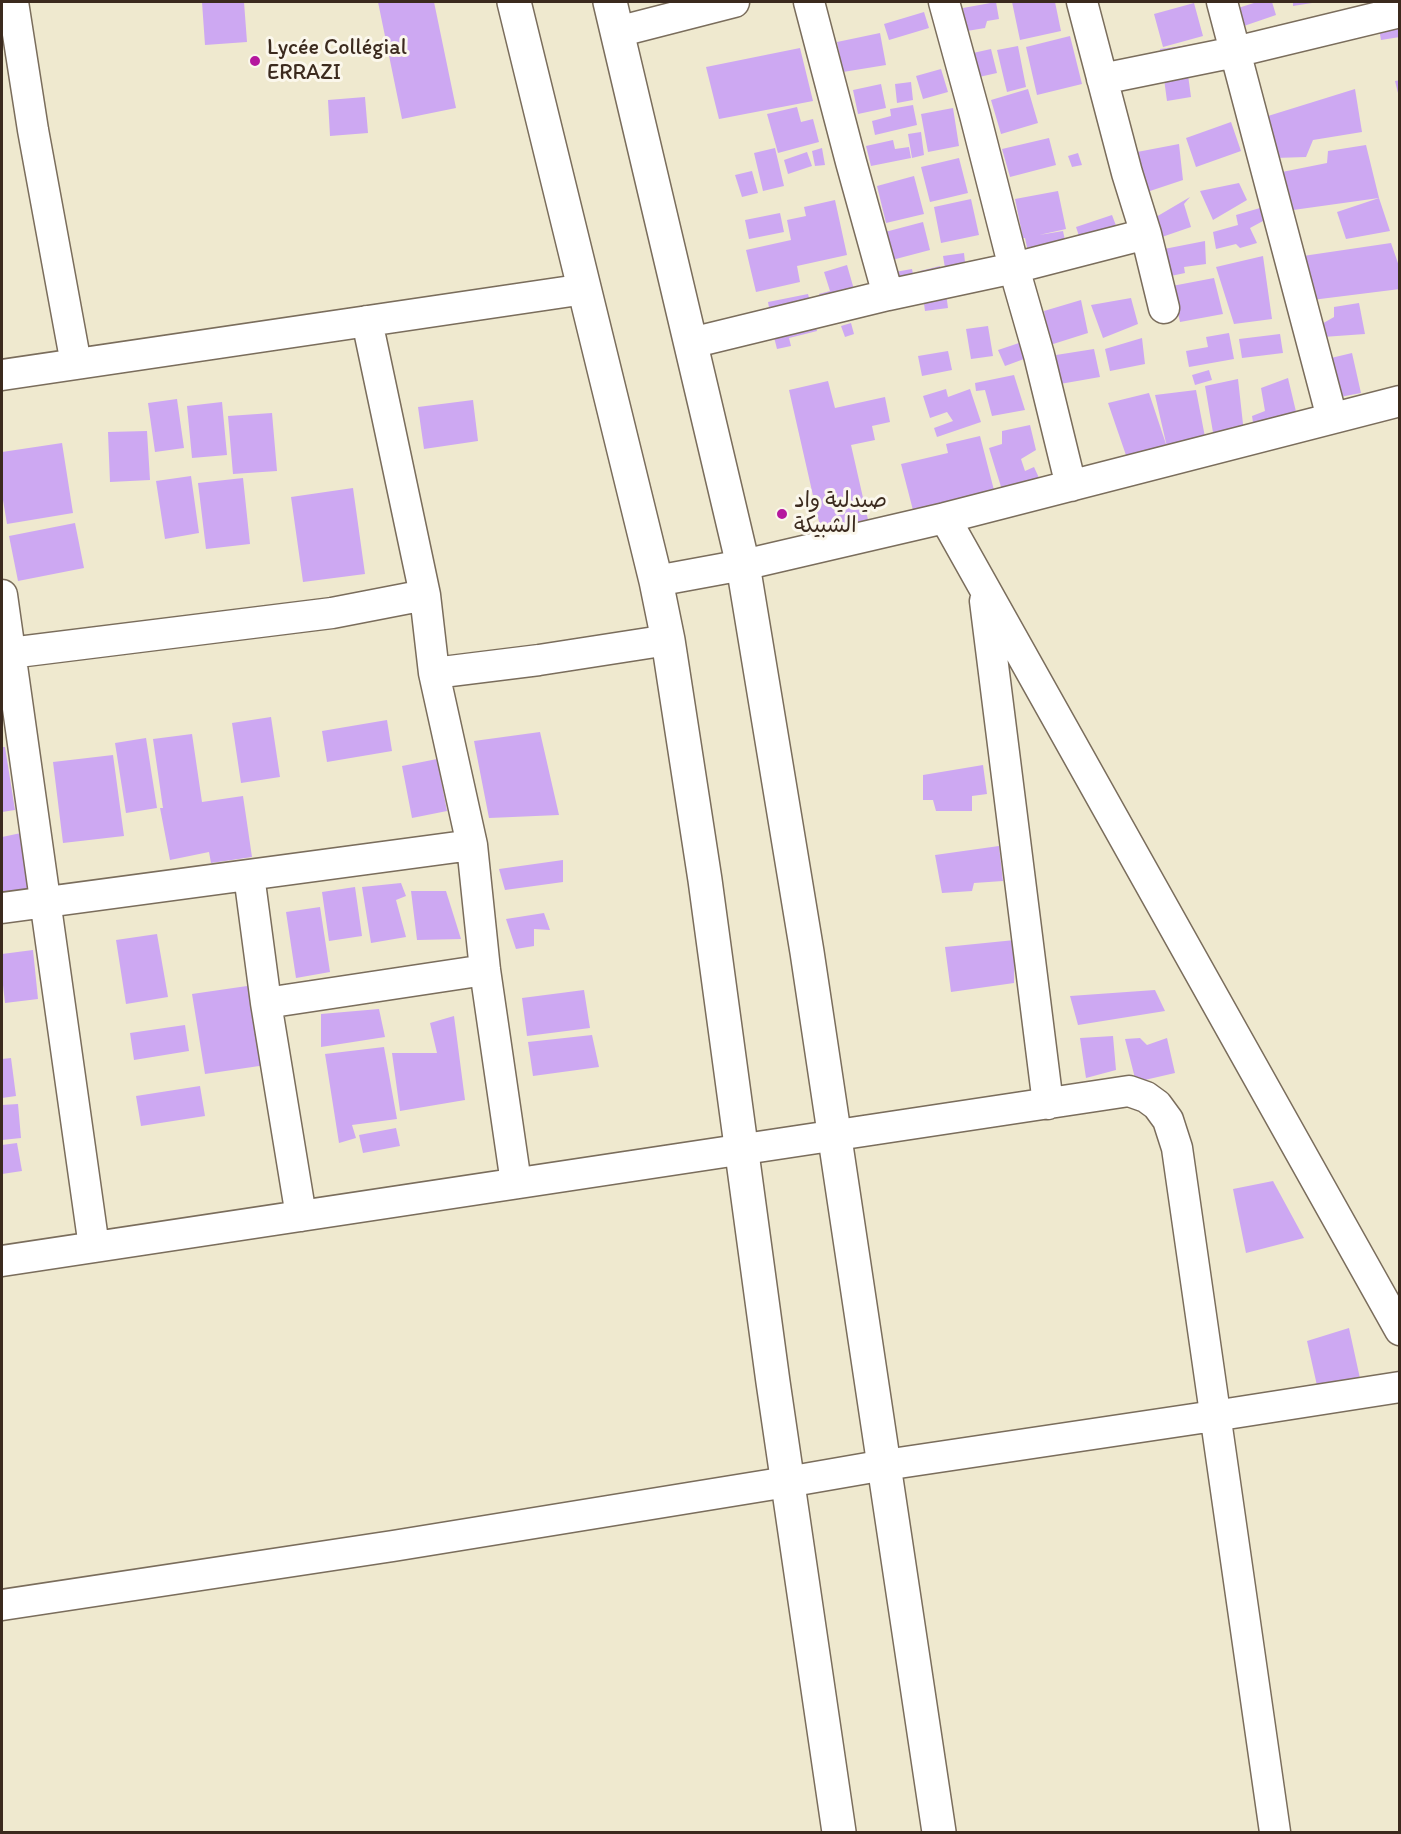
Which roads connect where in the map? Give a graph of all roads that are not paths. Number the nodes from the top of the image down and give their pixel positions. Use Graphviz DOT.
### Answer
graph roads {
  1 [pos="13,2"];
  2 [pos="514,2"];
  3 [pos="734,2"];
  4 [pos="809,2"];
  5 [pos="944,2"];
  6 [pos="1082,2"];
  7 [pos="1222,2"];
  8 [pos="1362,11"];
  9 [pos="1400,12"];
  10 [pos="614,17"];
  11 [pos="1235,52"];
  12 [pos="1102,79"];
  13 [pos="1146,234"];
  14 [pos="1014,268"];
  15 [pos="585,289"];
  16 [pos="888,295"];
  17 [pos="1164,308"];
  18 [pos="367,321"];
  19 [pos="691,344"];
  20 [pos="75,364"];
  21 [pos="2,375"];
  22 [pos="1400,401"];
  23 [pos="1332,418"];
  24 [pos="1071,486"];
  25 [pos="945,518"];
  26 [pos="743,565"];
  27 [pos="656,581"];
  28 [pos="983,586"];
  29 [pos="2,594"];
  30 [pos="425,595"];
  31 [pos="668,640"];
  32 [pos="6,653"];
  33 [pos="434,673"];
  34 [pos="472,844"];
  35 [pos="249,875"];
  36 [pos="44,903"];
  37 [pos="2,908"];
  38 [pos="485,970"];
  39 [pos="266,1002"];
  40 [pos="1048,1104"];
  41 [pos="835,1136"];
  42 [pos="740,1150"];
  43 [pos="516,1184"];
  44 [pos="302,1216"];
  45 [pos="94,1247"];
  46 [pos="2,1261"];
  47 [pos="1400,1330"];
  48 [pos="1400,1387"];
  49 [pos="1215,1416"];
  50 [pos="885,1465"];
  51 [pos="787,1482"];
  52 [pos="2,1605"];
  53 [pos="839,1833"];
  54 [pos="939,1833"];
  55 [pos="1275,1833"];
  1 -- 20 [label="street"];
  2 -- 15 [label="street"];
  3 -- 10 [label="street"];
  4 -- 16 [label="street"];
  5 -- 14 [label="street"];
  6 -- 12 [label="street"];
  7 -- 11 [label="street"];
  8 -- 9 [label="street"];
  8 -- 11 [label="street"];
  10 -- 19 [label="street"];
  11 -- 12 [label="street"];
  11 -- 23 [label="street"];
  12 -- 13 [label="street"];
  13 -- 14 [label="street"];
  13 -- 17 [label="street"];
  14 -- 16 [label="street"];
  14 -- 24 [label="street"];
  15 -- 18 [label="street"];
  15 -- 27 [label="street"];
  16 -- 19 [label="street"];
  18 -- 20 [label="street"];
  18 -- 30 [label="street"];
  19 -- 26 [label="street"];
  20 -- 21 [label="street"];
  22 -- 23 [label="street"];
  23 -- 24 [label="street"];
  24 -- 25 [label="street"];
  25 -- 26 [label="street"];
  25 -- 28 [label="street"];
  26 -- 27 [label="street"];
  26 -- 41 [label="street"];
  27 -- 31 [label="street"];
  28 -- 40 [label="street"];
  28 -- 47 [label="street"];
  29 -- 32 [label="street"];
  30 -- 32 [label="street"];
  30 -- 33 [label="street"];
  31 -- 33 [label="street"];
  31 -- 42 [label="street"];
  32 -- 36 [label="street"];
  33 -- 34 [label="street"];
  34 -- 35 [label="street"];
  34 -- 38 [label="street"];
  35 -- 36 [label="street"];
  35 -- 39 [label="street"];
  36 -- 37 [label="street"];
  36 -- 45 [label="street"];
  38 -- 39 [label="street"];
  38 -- 43 [label="street"];
  39 -- 44 [label="street"];
  40 -- 41 [label="street"];
  40 -- 49 [label="street"];
  41 -- 42 [label="street"];
  41 -- 50 [label="street"];
  42 -- 43 [label="street"];
  42 -- 51 [label="street"];
  43 -- 44 [label="street"];
  44 -- 45 [label="street"];
  45 -- 46 [label="street"];
  48 -- 49 [label="street"];
  49 -- 50 [label="street"];
  49 -- 55 [label="street"];
  50 -- 51 [label="street"];
  50 -- 54 [label="street"];
  51 -- 52 [label="street"];
  51 -- 53 [label="street"];
}
